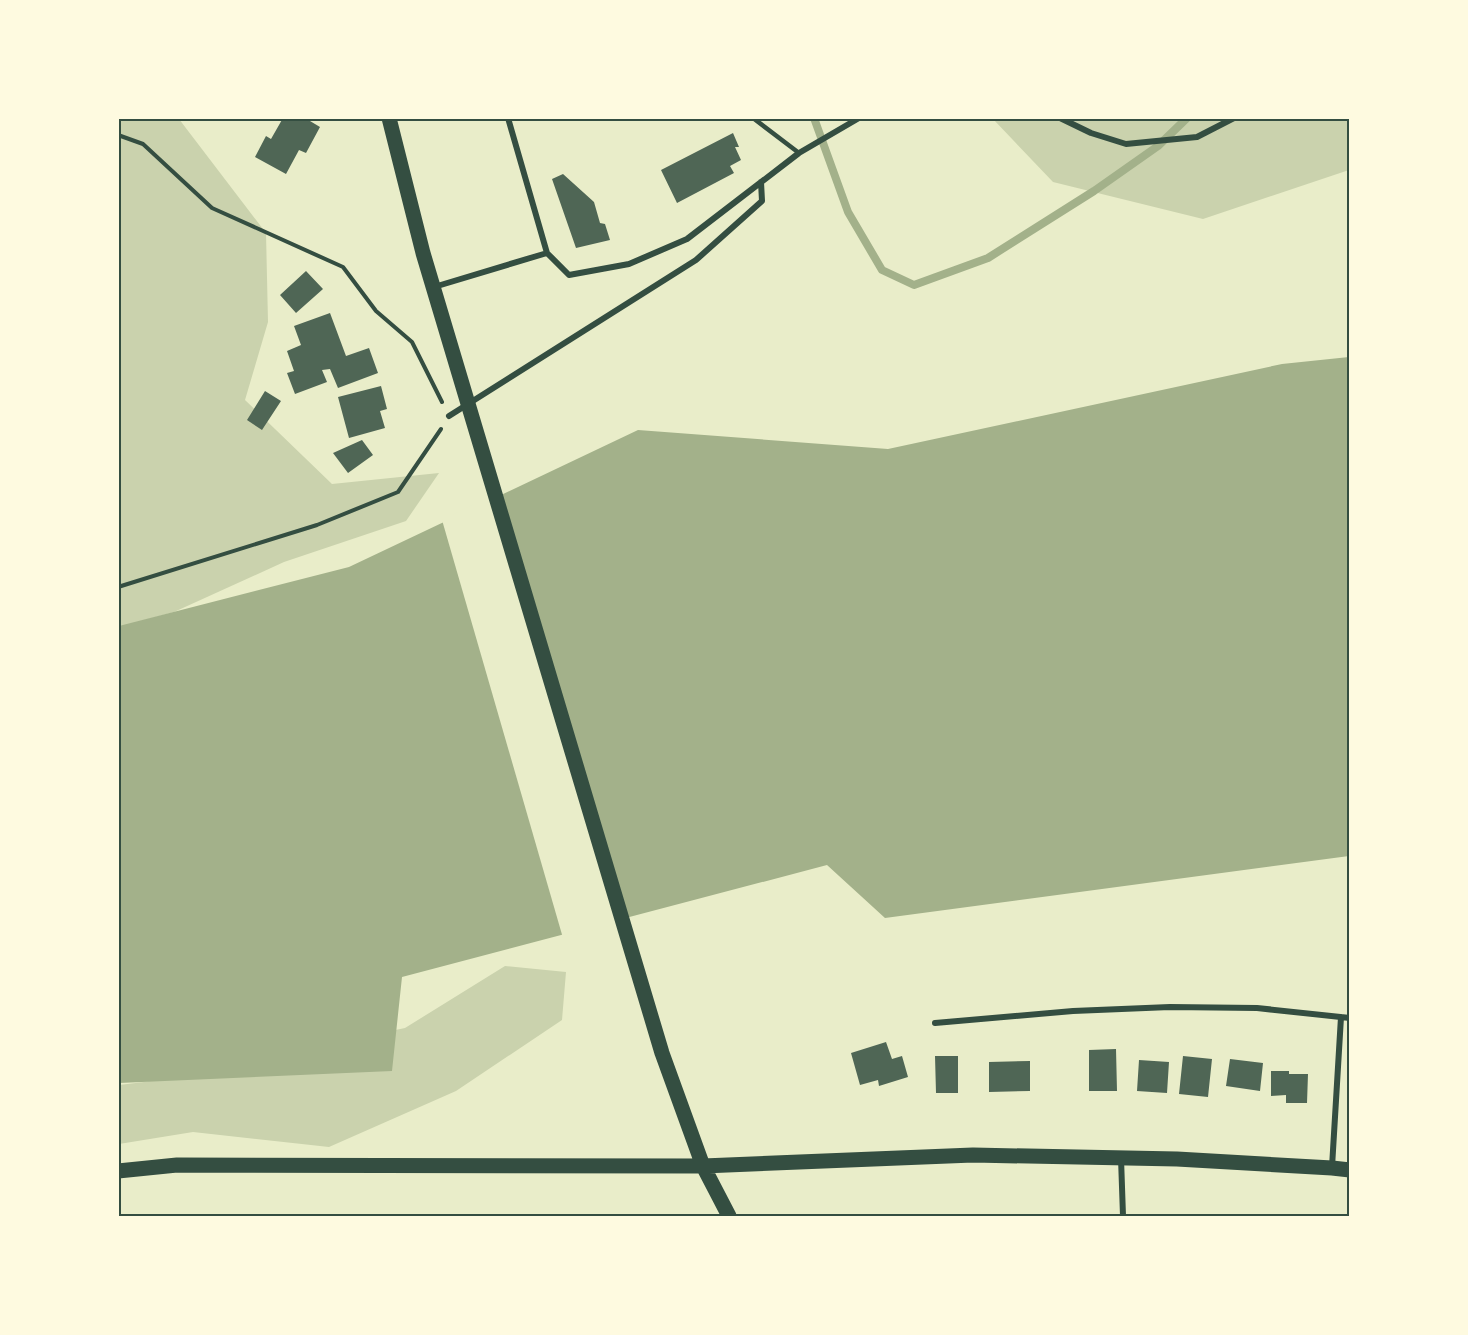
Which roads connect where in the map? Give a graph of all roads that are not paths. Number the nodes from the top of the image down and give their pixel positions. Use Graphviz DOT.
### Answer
graph roads {
  1 [pos="389,118"];
  2 [pos="508,118"];
  3 [pos="753,118"];
  4 [pos="859,118"];
  5 [pos="1060,118"];
  6 [pos="1234,118"];
  7 [pos="799,153"];
  8 [pos="760,182"];
  9 [pos="547,253"];
  10 [pos="433,287"];
  11 [pos="449,416"];
  12 [pos="1341,1017"];
  13 [pos="1350,1018"];
  14 [pos="935,1023"];
  15 [pos="1121,1158"];
  16 [pos="703,1166"];
  17 [pos="1332,1168"];
  18 [pos="1350,1170"];
  19 [pos="118,1171"];
  20 [pos="729,1216"];
  21 [pos="1123,1216"];
  1 -- 10 [label="main road"];
  2 -- 9 [label="street"];
  3 -- 7 [label="lane"];
  4 -- 7 [label="street"];
  5 -- 6 [label="street"];
  7 -- 8 [label="street"];
  8 -- 9 [label="street"];
  8 -- 11 [label="street"];
  9 -- 10 [label="street"];
  10 -- 16 [label="main road"];
  12 -- 13 [label="street"];
  12 -- 14 [label="street"];
  12 -- 17 [label="street"];
  15 -- 16 [label="main road"];
  15 -- 17 [label="main road"];
  15 -- 21 [label="street"];
  16 -- 19 [label="main road"];
  16 -- 20 [label="main road"];
  17 -- 18 [label="main road"];
}
